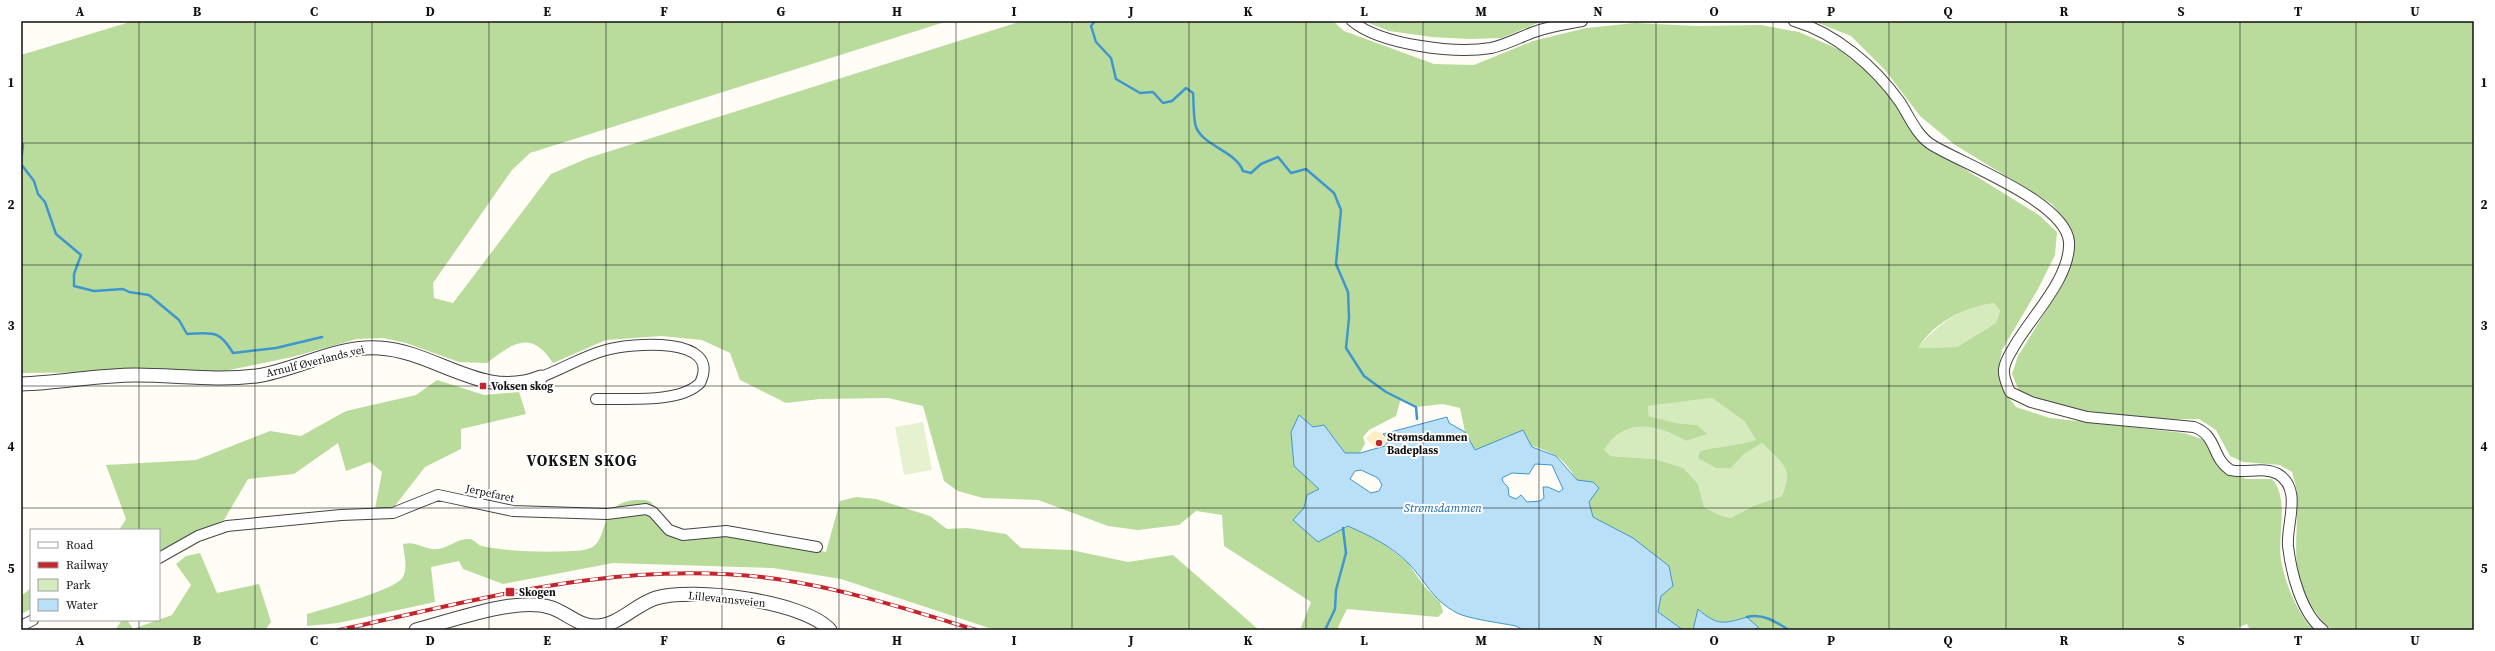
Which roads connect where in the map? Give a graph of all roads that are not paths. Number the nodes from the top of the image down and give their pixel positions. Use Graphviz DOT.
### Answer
graph roads {
  1 [pos="1352,21"];
  2 [pos="1582,21"];
  3 [pos="1794,21"];
  4 [pos="541,377"];
  5 [pos="21,384"];
  6 [pos="596,399"];
  7 [pos="818,547"];
  8 [pos="160,557"];
  9 [pos="31,621"];
  10 [pos="21,626"];
  11 [pos="416,630"];
  12 [pos="830,630"];
  13 [pos="2323,630"];
  1 -- 2 [label="street"];
  3 -- 13 [label="street"];
  4 -- 5 [label="street, Arnulf Øverlands vei"];
  4 -- 6 [label="street, Arnulf Øverlands vei"];
  7 -- 8 [label="street, Jerpefaret"];
  9 -- 10 [label="street"];
  11 -- 12 [label="street, Lillevannsveien"];
}
